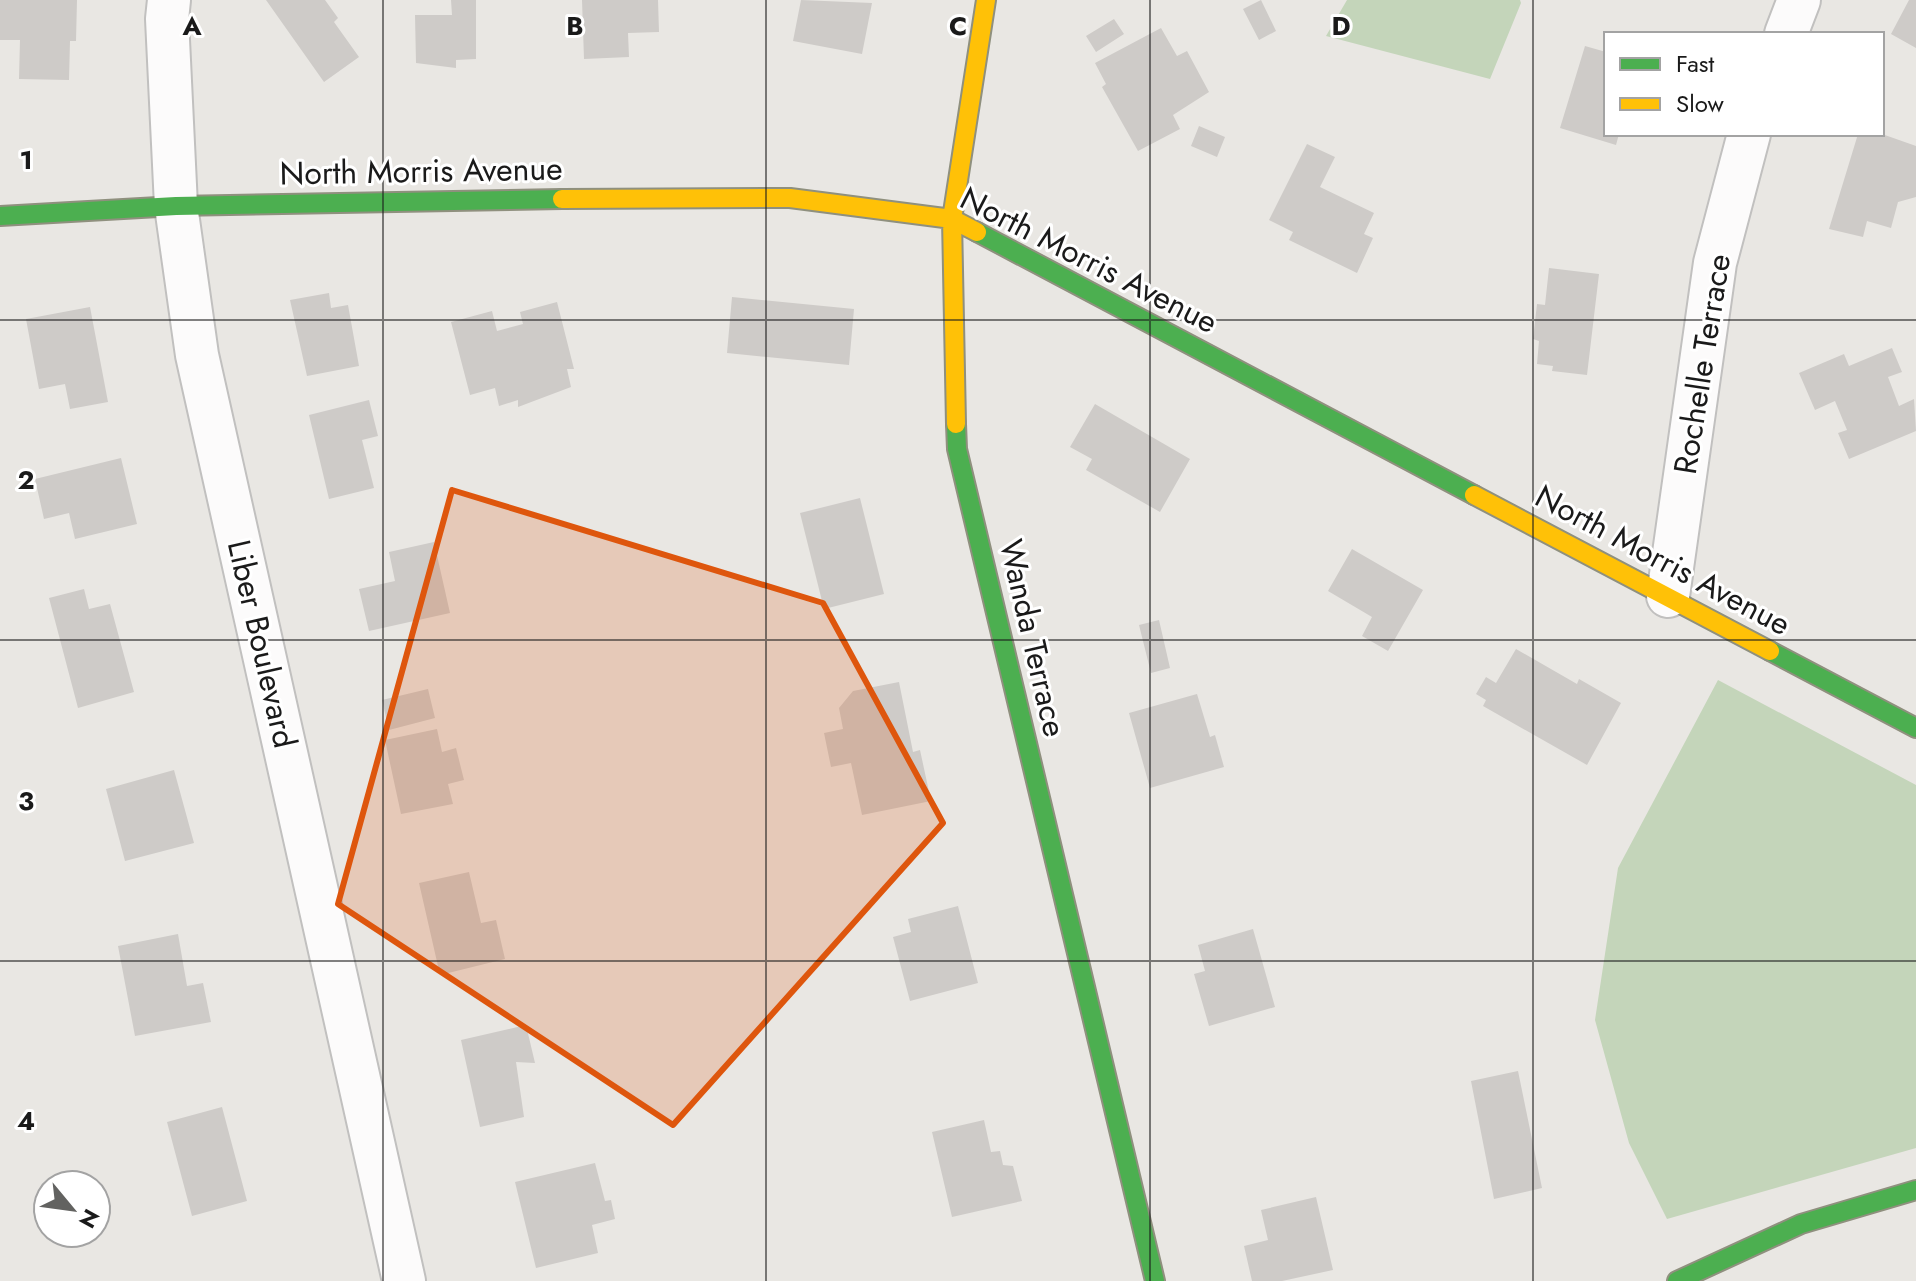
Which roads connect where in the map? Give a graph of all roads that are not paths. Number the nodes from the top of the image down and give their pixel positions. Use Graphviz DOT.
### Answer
graph roads {
  1 [pos="169,0"];
  2 [pos="986,0"];
  3 [pos="1799,0"];
  4 [pos="1787,32"];
  5 [pos="1748,136"];
  6 [pos="176,206"];
  7 [pos="0,216"];
  8 [pos="952,219"];
  9 [pos="1668,596"];
  10 [pos="1916,728"];
  11 [pos="1916,1190"];
  12 [pos="404,1281"];
  13 [pos="1155,1281"];
  14 [pos="1677,1281"];
  1 -- 6 [label="street, Liber Boulevard"];
  2 -- 8 [label="street, Wanda Terrace"];
  3 -- 4 [label="street"];
  5 -- 9 [label="street, Rochelle Terrace"];
  6 -- 7 [label="street, North Morris Avenue"];
  6 -- 8 [label="street, North Morris Avenue"];
  6 -- 12 [label="street, Liber Boulevard"];
  8 -- 9 [label="street, North Morris Avenue"];
  8 -- 13 [label="street, Wanda Terrace"];
  9 -- 10 [label="street, North Morris Avenue"];
  11 -- 14 [label="street"];
}
